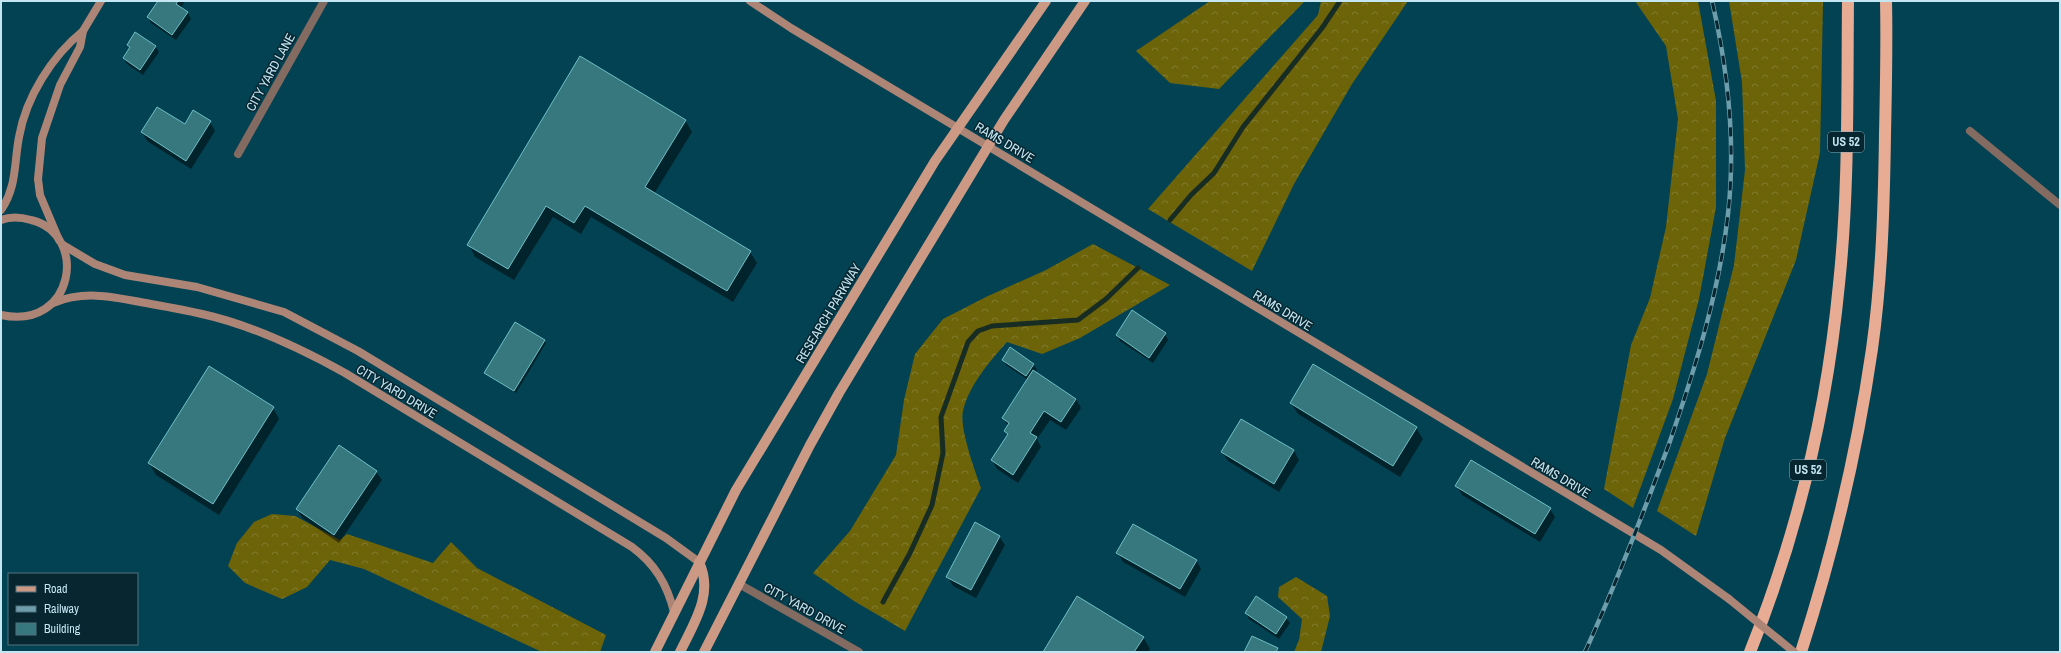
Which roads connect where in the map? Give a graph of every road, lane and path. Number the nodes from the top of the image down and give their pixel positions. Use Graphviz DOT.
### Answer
graph roads {
  1 [pos="101,1"];
  2 [pos="324,1"];
  3 [pos="750,1"];
  4 [pos="1046,1"];
  5 [pos="1085,1"];
  6 [pos="1848,1"];
  7 [pos="1886,1"];
  8 [pos="1894,1"];
  9 [pos="83,31"];
  10 [pos="1887,33"];
  11 [pos="958,128"];
  12 [pos="1970,131"];
  13 [pos="988,146"];
  14 [pos="238,154"];
  15 [pos="2060,205"];
  16 [pos="1,210"];
  17 [pos="1,220"];
  18 [pos="61,242"];
  19 [pos="53,303"];
  20 [pos="1,316"];
  21 [pos="699,562"];
  22 [pos="739,584"];
  23 [pos="674,612"];
  24 [pos="655,652"];
  25 [pos="680,652"];
  26 [pos="704,652"];
  27 [pos="859,652"];
  28 [pos="1750,652"];
  29 [pos="1794,652"];
  30 [pos="1801,652"];
  1 -- 9 [label="main road"];
  2 -- 14 [label="street, CITY YARD LANE"];
  3 -- 11 [label="main road, RAMS DRIVE"];
  4 -- 11 [label="main road, RESEARCH PARKWAY"];
  5 -- 13 [label="main road"];
  6 -- 28 [label="highway, US 52"];
  7 -- 10 [label="highway"];
  8 -- 10 [label="highway"];
  9 -- 16 [label="main road"];
  9 -- 18 [label="main road"];
  10 -- 30 [label="highway"];
  11 -- 13 [label="main road, RAMS DRIVE"];
  11 -- 21 [label="main road, RESEARCH PARKWAY"];
  12 -- 15 [label="street"];
  13 -- 22 [label="main road"];
  13 -- 29 [label="main road, RAMS DRIVE, bridge"];
  17 -- 18 [label="main road, CITY YARD DRIVE"];
  18 -- 19 [label="main road"];
  18 -- 21 [label="main road, CITY YARD DRIVE"];
  19 -- 20 [label="main road"];
  19 -- 23 [label="main road, CITY YARD DRIVE"];
  21 -- 23 [label="main road, RESEARCH PARKWAY"];
  21 -- 25 [label="main road"];
  22 -- 26 [label="main road"];
  22 -- 27 [label="street, CITY YARD DRIVE"];
  23 -- 24 [label="main road, RESEARCH PARKWAY"];
}
